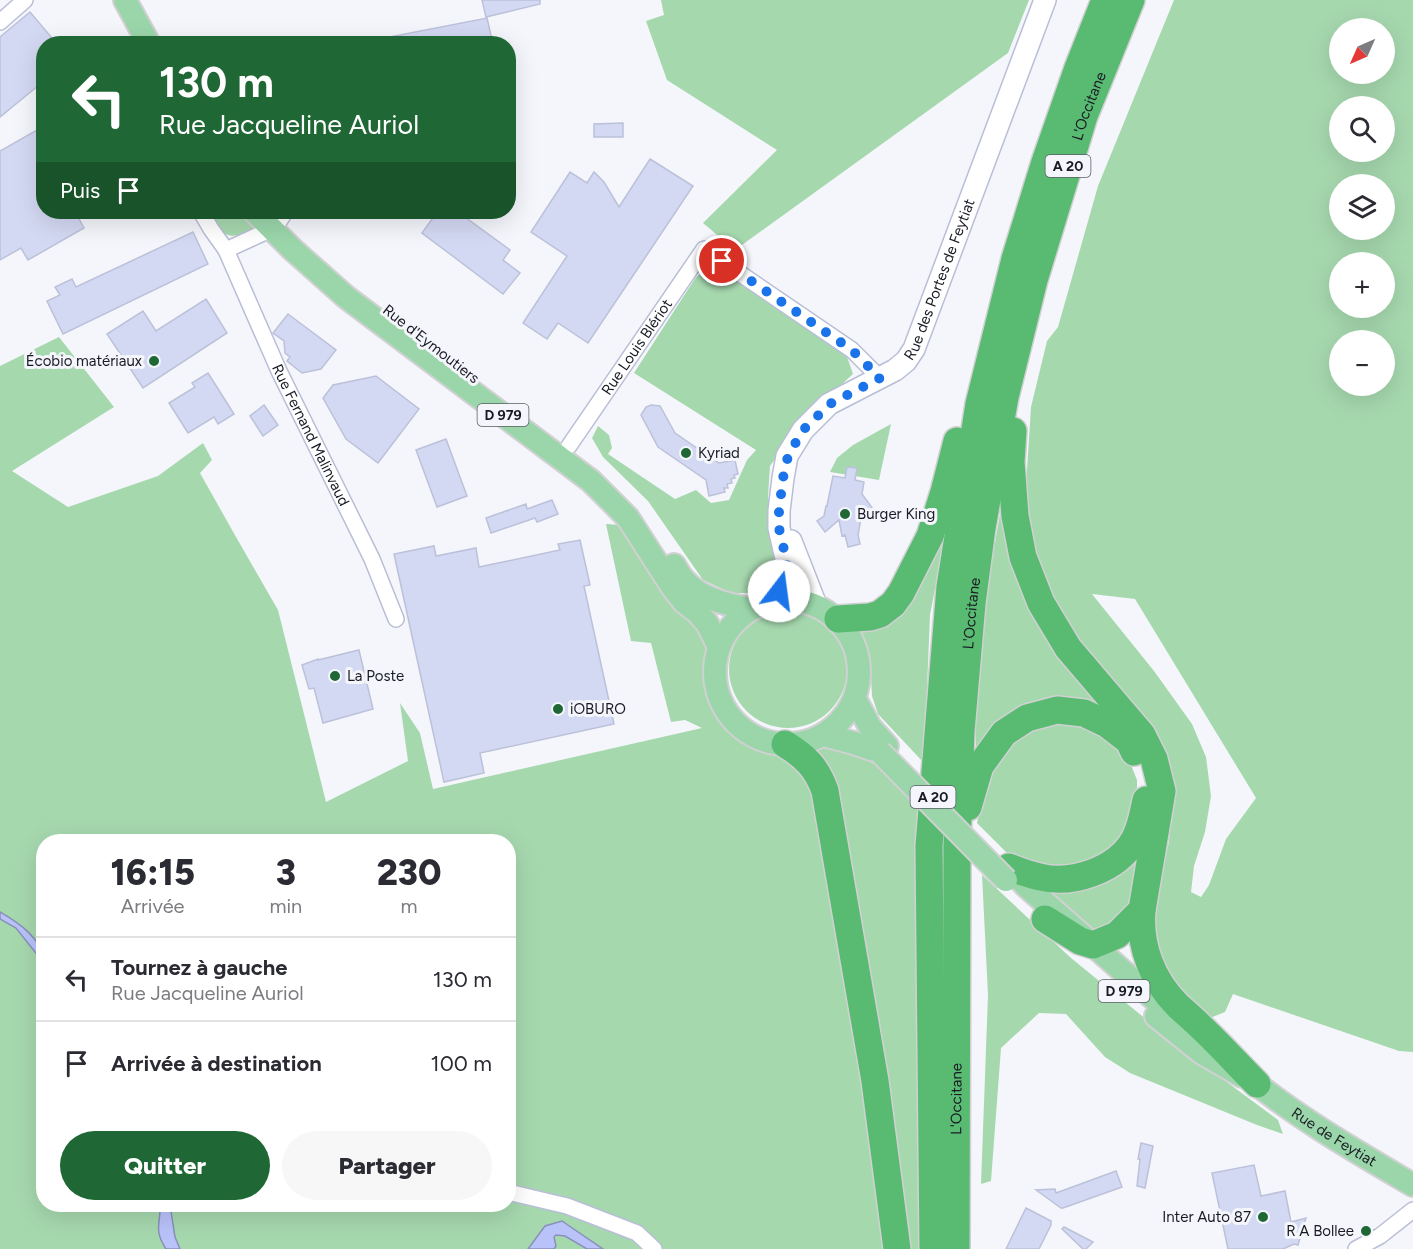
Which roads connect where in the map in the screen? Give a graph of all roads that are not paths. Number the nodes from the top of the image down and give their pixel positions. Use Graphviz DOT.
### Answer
graph roads {
  1 [pos="25,0"];
  2 [pos="114,0"];
  3 [pos="125,0"];
  4 [pos="1045,0"];
  5 [pos="1106,0"];
  6 [pos="1131,0"];
  7 [pos="0,22"];
  8 [pos="133,36"];
  9 [pos="145,36"];
  10 [pos="205,219"];
  11 [pos="276,219"];
  12 [pos="277,219"];
  13 [pos="278,219"];
  14 [pos="226,250"];
  15 [pos="1019,337"];
  16 [pos="992,350"];
  17 [pos="880,378"];
  18 [pos="569,446"];
  19 [pos="779,511"];
  20 [pos="775,600"];
  21 [pos="750,609"];
  22 [pos="827,612"];
  23 [pos="396,619"];
  24 [pos="719,647"];
  25 [pos="855,699"];
  26 [pos="824,735"];
  27 [pos="786,744"];
  28 [pos="884,749"];
  29 [pos="957,868"];
  30 [pos="1007,873"];
  31 [pos="1142,910"];
  32 [pos="1045,919"];
  33 [pos="1093,945"];
  34 [pos="1257,1084"];
  35 [pos="1413,1185"];
  36 [pos="516,1194"];
  37 [pos="1413,1210"];
  38 [pos="654,1249"];
  39 [pos="897,1249"];
  40 [pos="933,1249"];
  41 [pos="956,1249"];
  42 [pos="1356,1249"];
  1 -- 7 [label="street"];
  2 -- 8 [label="main road"];
  3 -- 9 [label="main road"];
  4 -- 17 [label="street, Rue des Portes de Feytiat"];
  5 -- 16 [label="highway, L'Occitane / A 20"];
  6 -- 15 [label="highway, L'Occitane / A 20"];
  10 -- 14 [label="street, Rue Fernand Malinvaud"];
  11 -- 14 [label="street"];
  12 -- 24 [label="main road, D 979"];
  13 -- 18 [label="main road, Rue d'Eymoutiers / D 979"];
  14 -- 23 [label="street, Rue Fernand Malinvaud"];
  15 -- 29 [label="highway, L'Occitane / A 20"];
  15 -- 31 [label="highway"];
  16 -- 22 [label="highway"];
  16 -- 40 [label="highway, L'Occitane / A 20"];
  17 -- 18 [label="street, Rue Louis Blériot"];
  17 -- 19 [label="street, Rue des Portes de Feytiat"];
  18 -- 21 [label="main road, Rue d'Eymoutiers / D 979"];
  19 -- 20 [label="street, Rue des Portes de Feytiat"];
  19 -- 22 [label="street, Rue des Portes de Feytiat"];
  20 -- 21 [label="main road"];
  20 -- 22 [label="main road"];
  21 -- 24 [label="main road"];
  22 -- 25 [label="main road"];
  24 -- 27 [label="main road"];
  25 -- 26 [label="main road"];
  25 -- 28 [label="main road, D 979"];
  26 -- 27 [label="main road"];
  26 -- 28 [label="main road, D 979"];
  27 -- 39 [label="highway"];
  28 -- 30 [label="main road, D 979, bridge"];
  29 -- 30 [label="highway"];
  29 -- 41 [label="highway, L'Occitane / A 20"];
  30 -- 32 [label="main road, D 979"];
  30 -- 33 [label="main road, D 979"];
  31 -- 33 [label="highway"];
  31 -- 34 [label="highway"];
  32 -- 33 [label="highway"];
  32 -- 34 [label="main road, D 979"];
  33 -- 34 [label="main road, D 979"];
  34 -- 35 [label="main road, Rue de Feytiat / D 979"];
  36 -- 38 [label="street"];
  37 -- 42 [label="street"];
}
